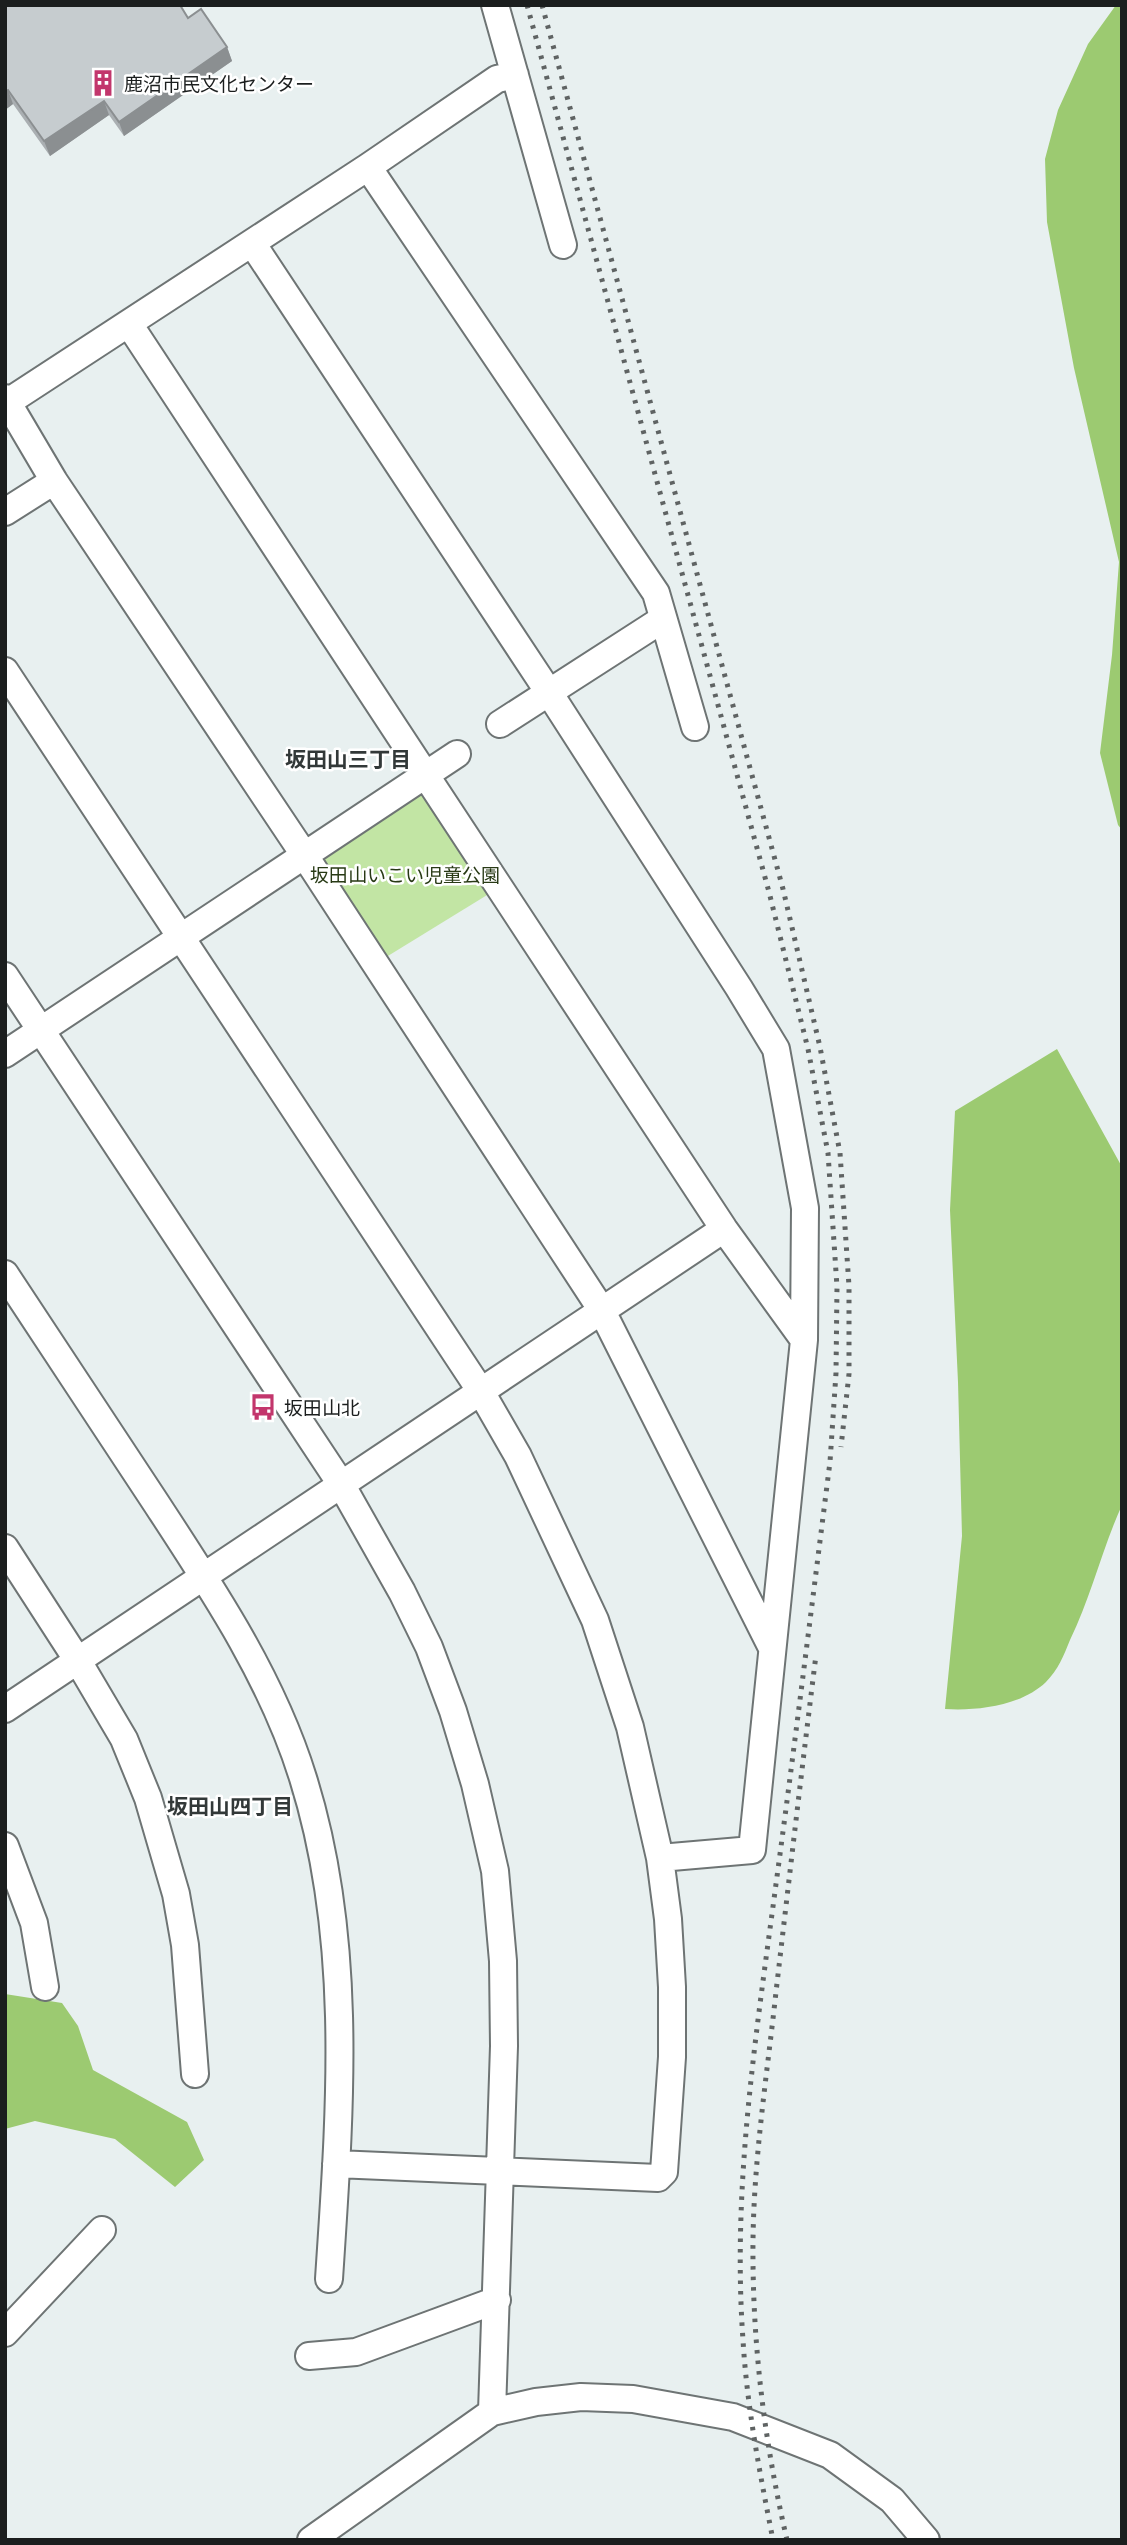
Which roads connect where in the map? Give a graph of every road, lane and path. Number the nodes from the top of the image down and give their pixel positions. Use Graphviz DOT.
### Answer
graph roads {
  1 [pos="495,5"];
  2 [pos="515,75"];
  3 [pos="368,167"];
  4 [pos="252,243"];
  5 [pos="563,244"];
  6 [pos="129,324"];
  7 [pos="6,400"];
  8 [pos="54,481"];
  9 [pos="5,512"];
  10 [pos="663,619"];
  11 [pos="5,671"];
  12 [pos="548,691"];
  13 [pos="500,724"];
  14 [pos="695,727"];
  15 [pos="457,754"];
  16 [pos="426,775"];
  17 [pos="305,856"];
  18 [pos="180,937"];
  19 [pos="5,976"];
  20 [pos="41,1031"];
  21 [pos="5,1054"];
  22 [pos="724,1229"];
  23 [pos="5,1274"];
  24 [pos="601,1309"];
  25 [pos="804,1340"];
  26 [pos="480,1390"];
  27 [pos="341,1484"];
  28 [pos="5,1548"];
  29 [pos="203,1575"];
  30 [pos="771,1646"];
  31 [pos="78,1661"];
  32 [pos="5,1709"];
  33 [pos="5,1846"];
  34 [pos="660,1858"];
  35 [pos="45,1987"];
  36 [pos="195,2074"];
  37 [pos="336,2164"];
  38 [pos="499,2172"];
  39 [pos="102,2230"];
  40 [pos="329,2279"];
  41 [pos="497,2300"];
  42 [pos="10,2318"];
  43 [pos="309,2357"];
  44 [pos="492,2412"];
  45 [pos="311,2540"];
  46 [pos="926,2540"];
  1 -- 2 [label="street"];
  2 -- 3 [label="street"];
  2 -- 5 [label="street"];
  3 -- 4 [label="street"];
  3 -- 10 [label="street"];
  4 -- 6 [label="street"];
  4 -- 12 [label="street"];
  6 -- 7 [label="street"];
  6 -- 16 [label="street"];
  7 -- 8 [label="street"];
  8 -- 9 [label="street"];
  8 -- 17 [label="street"];
  10 -- 12 [label="street"];
  10 -- 14 [label="street"];
  11 -- 18 [label="street"];
  12 -- 13 [label="street"];
  12 -- 25 [label="street"];
  15 -- 16 [label="street"];
  16 -- 17 [label="street"];
  16 -- 22 [label="street"];
  17 -- 18 [label="street"];
  17 -- 24 [label="street"];
  18 -- 20 [label="street"];
  18 -- 26 [label="street"];
  19 -- 20 [label="street"];
  20 -- 21 [label="street"];
  20 -- 27 [label="street"];
  22 -- 24 [label="street"];
  22 -- 25 [label="street"];
  23 -- 29 [label="street"];
  24 -- 26 [label="street"];
  24 -- 30 [label="street"];
  25 -- 30 [label="street"];
  26 -- 27 [label="street"];
  26 -- 34 [label="street"];
  27 -- 29 [label="street"];
  27 -- 38 [label="street"];
  28 -- 31 [label="street"];
  29 -- 31 [label="street"];
  29 -- 37 [label="street"];
  30 -- 34 [label="street"];
  31 -- 32 [label="street"];
  31 -- 36 [label="street"];
  33 -- 35 [label="street"];
  34 -- 38 [label="street"];
  37 -- 38 [label="street"];
  37 -- 40 [label="street"];
  38 -- 41 [label="street"];
  39 -- 42 [label="street"];
  41 -- 43 [label="street"];
  41 -- 44 [label="street"];
  44 -- 45 [label="street"];
  44 -- 46 [label="street"];
}
